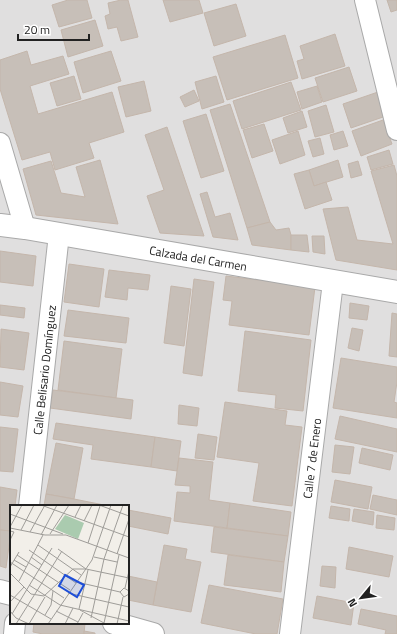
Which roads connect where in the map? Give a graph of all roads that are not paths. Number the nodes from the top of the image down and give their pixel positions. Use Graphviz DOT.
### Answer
graph roads {
  1 [pos="365,0"];
  2 [pos="397,130"];
  3 [pos="0,142"];
  4 [pos="0,225"];
  5 [pos="25,228"];
  6 [pos="59,234"];
  7 [pos="333,282"];
  8 [pos="397,292"];
  9 [pos="29,505"];
  10 [pos="0,591"];
  11 [pos="10,594"];
  12 [pos="15,624"];
  13 [pos="118,624"];
  14 [pos="14,634"];
  15 [pos="154,634"];
  16 [pos="290,634"];
  1 -- 2 [label="street"];
  3 -- 5 [label="street"];
  4 -- 5 [label="street, Calzada del Carmen"];
  5 -- 6 [label="street, Calzada del Carmen"];
  6 -- 7 [label="street, Calzada del Carmen"];
  6 -- 9 [label="street, Calle Belisario Domínguez"];
  7 -- 8 [label="street, Calzada del Carmen"];
  7 -- 16 [label="street, Calle 7 de Enero"];
  10 -- 11 [label="street"];
  12 -- 14 [label="street"];
  13 -- 15 [label="street"];
}
